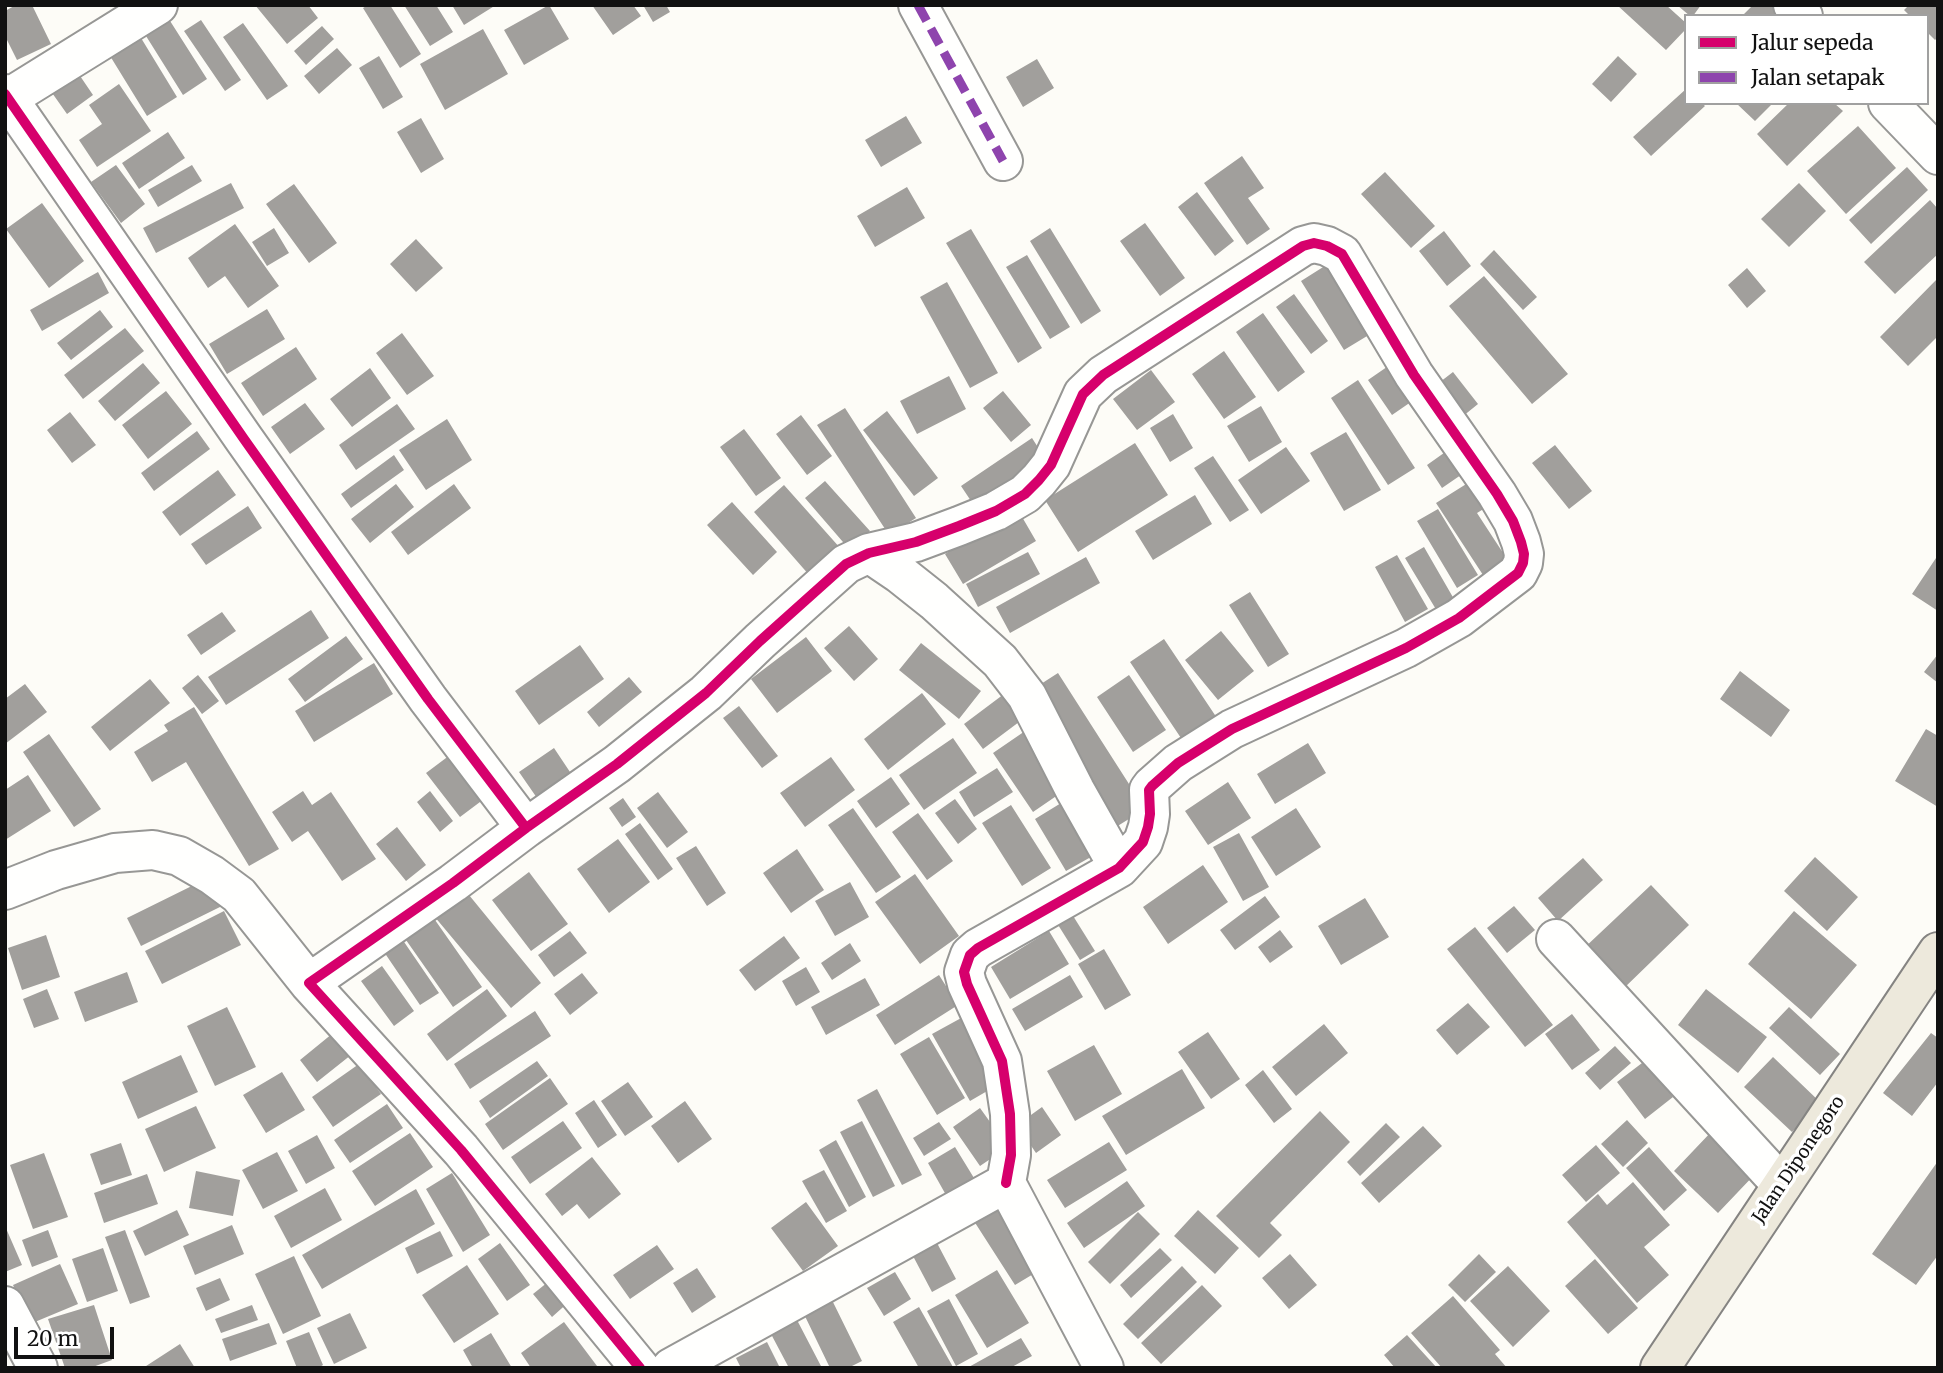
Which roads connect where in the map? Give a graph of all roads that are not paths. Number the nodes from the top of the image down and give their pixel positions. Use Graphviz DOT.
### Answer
graph roads {
  1 [pos="158,5"];
  2 [pos="918,5"];
  3 [pos="6,97"];
  4 [pos="1890,105"];
  5 [pos="1938,155"];
  6 [pos="1003,161"];
  7 [pos="869,553"];
  8 [pos="526,828"];
  9 [pos="1119,868"];
  10 [pos="5,890"];
  11 [pos="1556,939"];
  12 [pos="1938,952"];
  13 [pos="309,983"];
  14 [pos="1006,1183"];
  15 [pos="1782,1185"];
  16 [pos="5,1306"];
  17 [pos="38,1368"];
  18 [pos="640,1368"];
  19 [pos="671,1368"];
  20 [pos="1104,1368"];
  21 [pos="1660,1368"];
  1 -- 3 [label="street"];
  2 -- 6 [label="street"];
  3 -- 8 [label="street"];
  4 -- 5 [label="street"];
  7 -- 8 [label="street"];
  7 -- 9 [label="street"];
  7 -- 9 [label="street"];
  8 -- 13 [label="street"];
  9 -- 14 [label="street"];
  10 -- 13 [label="street"];
  11 -- 15 [label="street"];
  12 -- 15 [label="main road, Jalan Diponegoro"];
  13 -- 18 [label="street"];
  14 -- 19 [label="street"];
  14 -- 20 [label="street"];
  15 -- 21 [label="main road, Jalan Diponegoro"];
  16 -- 17 [label="street"];
}
